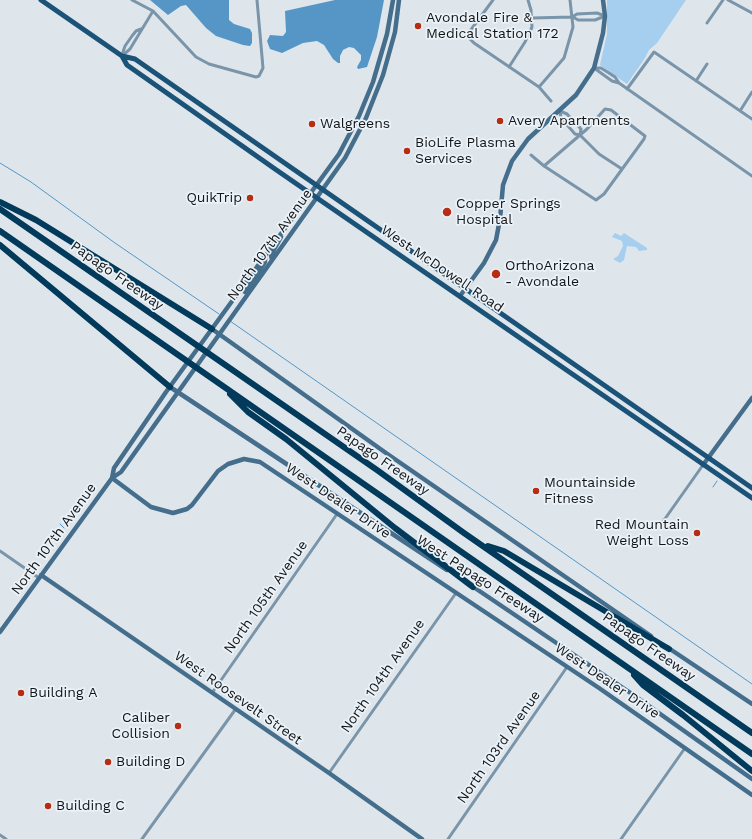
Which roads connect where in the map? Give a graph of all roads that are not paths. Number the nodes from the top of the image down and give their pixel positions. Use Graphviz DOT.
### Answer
graph roads {
  1 [pos="41,0"];
  2 [pos="132,0"];
  3 [pos="257,0"];
  4 [pos="393,0"];
  5 [pos="399,0"];
  6 [pos="402,0"];
  7 [pos="493,0"];
  8 [pos="528,0"];
  9 [pos="570,0"];
  10 [pos="603,0"];
  11 [pos="723,0"];
  12 [pos="728,0"];
  13 [pos="154,12"];
  14 [pos="587,13"];
  15 [pos="752,13"];
  16 [pos="398,15"];
  17 [pos="605,16"];
  18 [pos="572,17"];
  19 [pos="532,18"];
  20 [pos="588,20"];
  21 [pos="707,23"];
  22 [pos="141,29"];
  23 [pos="388,31"];
  24 [pos="394,33"];
  25 [pos="122,56"];
  26 [pos="707,64"];
  27 [pos="508,67"];
  28 [pos="594,68"];
  29 [pos="696,81"];
  30 [pos="539,88"];
  31 [pos="627,89"];
  32 [pos="752,92"];
  33 [pos="551,102"];
  34 [pos="560,111"];
  35 [pos="740,111"];
  36 [pos="752,120"];
  37 [pos="574,122"];
  38 [pos="568,127"];
  39 [pos="580,135"];
  40 [pos="531,155"];
  41 [pos="544,166"];
  42 [pos="622,169"];
  43 [pos="752,176"];
  44 [pos="317,184"];
  45 [pos="324,189"];
  46 [pos="310,194"];
  47 [pos="317,198"];
  48 [pos="0,202"];
  49 [pos="0,209"];
  50 [pos="0,231"];
  51 [pos="282,233"];
  52 [pos="0,245"];
  53 [pos="265,256"];
  54 [pos="272,260"];
  55 [pos="466,288"];
  56 [pos="246,296"];
  57 [pos="460,296"];
  58 [pos="212,329"];
  59 [pos="219,334"];
  60 [pos="217,382"];
  61 [pos="170,387"];
  62 [pos="178,392"];
  63 [pos="752,398"];
  64 [pos="708,457"];
  65 [pos="703,465"];
  66 [pos="112,478"];
  67 [pos="737,488"];
  68 [pos="752,488"];
  69 [pos="752,493"];
  70 [pos="752,498"];
  71 [pos="337,514"];
  72 [pos="662,523"];
  73 [pos="481,544"];
  74 [pos="0,551"];
  75 [pos="40,577"];
  76 [pos="473,587"];
  77 [pos="456,592"];
  78 [pos="0,632"];
  79 [pos="669,649"];
  80 [pos="624,665"];
  81 [pos="567,667"];
  82 [pos="212,693"];
  83 [pos="752,704"];
  84 [pos="235,710"];
  85 [pos="752,734"];
  86 [pos="685,748"];
  87 [pos="752,754"];
  88 [pos="752,771"];
  89 [pos="329,773"];
  90 [pos="752,779"];
  91 [pos="752,795"];
  92 [pos="0,835"];
  93 [pos="6,839"];
  94 [pos="142,839"];
  95 [pos="422,839"];
  96 [pos="448,839"];
  97 [pos="621,839"];
  1 -- 25 [label="main road, West McDowell Road"];
  2 -- 13 [label="street"];
  3 -- 13 [label="street"];
  4 -- 23 [label="main road, North 107th Avenue"];
  5 -- 16 [label="main road, North 107th Avenue"];
  6 -- 16 [label="main road"];
  7 -- 27 [label="street"];
  8 -- 19 [label="street"];
  9 -- 18 [label="street"];
  10 -- 17 [label="main road"];
  11 -- 21 [label="street"];
  12 -- 15 [label="street"];
  13 -- 22 [label="street"];
  14 -- 17 [label="street"];
  14 -- 18 [label="street"];
  14 -- 20 [label="street"];
  16 -- 24 [label="main road, North 107th Avenue"];
  17 -- 20 [label="street"];
  17 -- 28 [label="main road"];
  18 -- 19 [label="street"];
  18 -- 20 [label="street"];
  18 -- 30 [label="street"];
  19 -- 27 [label="street"];
  22 -- 25 [label="street"];
  22 -- 25 [label="street"];
  23 -- 24 [label="main road"];
  23 -- 44 [label="main road, North 107th Avenue"];
  24 -- 45 [label="main road, North 107th Avenue"];
  25 -- 44 [label="main road, West McDowell Road"];
  25 -- 46 [label="main road, West McDowell Road"];
  26 -- 29 [label="street"];
  27 -- 30 [label="street"];
  28 -- 31 [label="street"];
  28 -- 34 [label="main road"];
  29 -- 31 [label="street"];
  29 -- 35 [label="street"];
  30 -- 33 [label="street"];
  31 -- 43 [label="street"];
  32 -- 35 [label="street"];
  34 -- 37 [label="street"];
  34 -- 38 [label="street"];
  34 -- 55 [label="main road"];
  35 -- 36 [label="street"];
  37 -- 38 [label="street"];
  37 -- 39 [label="street"];
  38 -- 39 [label="street"];
  39 -- 41 [label="street"];
  39 -- 42 [label="street"];
  39 -- 42 [label="street"];
  40 -- 41 [label="street"];
  41 -- 42 [label="street"];
  44 -- 45 [label="main road, West McDowell Road"];
  44 -- 46 [label="main road, North 107th Avenue"];
  45 -- 47 [label="main road, North 107th Avenue"];
  45 -- 55 [label="main road, West McDowell Road"];
  46 -- 47 [label="main road, West McDowell Road"];
  46 -- 51 [label="main road, North 107th Avenue"];
  47 -- 54 [label="main road, North 107th Avenue"];
  47 -- 57 [label="main road, West McDowell Road"];
  48 -- 58 [label="highway"];
  49 -- 73 [label="highway, Papago Freeway"];
  50 -- 60 [label="highway, Papago Freeway"];
  51 -- 53 [label="main road, North 107th Avenue"];
  51 -- 54 [label="main road"];
  52 -- 61 [label="highway"];
  53 -- 56 [label="main road"];
  53 -- 58 [label="main road, North 107th Avenue"];
  54 -- 56 [label="main road, North 107th Avenue"];
  55 -- 57 [label="main road"];
  55 -- 64 [label="main road, West McDowell Road"];
  56 -- 59 [label="main road, North 107th Avenue"];
  57 -- 65 [label="main road, West McDowell Road"];
  58 -- 59 [label="main road"];
  58 -- 61 [label="main road, North 107th Avenue"];
  59 -- 62 [label="main road, North 107th Avenue"];
  59 -- 79 [label="main road"];
  60 -- 76 [label="highway"];
  60 -- 80 [label="highway, Papago Freeway"];
  61 -- 62 [label="main road, West Papago Freeway"];
  61 -- 66 [label="main road, North 107th Avenue"];
  62 -- 66 [label="main road, North 107th Avenue"];
  62 -- 76 [label="main road, West Papago Freeway"];
  63 -- 64 [label="main road"];
  64 -- 65 [label="main road"];
  64 -- 68 [label="main road, West McDowell Road"];
  65 -- 67 [label="main road, West McDowell Road"];
  65 -- 72 [label="street"];
  66 -- 71 [label="main road, West Dealer Drive"];
  66 -- 75 [label="main road, North 107th Avenue"];
  67 -- 69 [label="main road"];
  67 -- 70 [label="main road, West McDowell Road"];
  71 -- 77 [label="main road, West Dealer Drive"];
  71 -- 82 [label="street, North 105th Avenue"];
  73 -- 79 [label="highway"];
  73 -- 85 [label="highway, Papago Freeway"];
  74 -- 75 [label="street, West Roosevelt Street"];
  75 -- 78 [label="main road, North 107th Avenue"];
  75 -- 82 [label="main road, West Roosevelt Street"];
  76 -- 90 [label="main road, West Papago Freeway"];
  77 -- 81 [label="main road, West Dealer Drive"];
  77 -- 89 [label="street, North 104th Avenue"];
  79 -- 83 [label="main road"];
  80 -- 87 [label="highway, Papago Freeway"];
  80 -- 88 [label="highway"];
  81 -- 86 [label="main road, West Dealer Drive"];
  81 -- 96 [label="street, North 103rd Avenue"];
  82 -- 84 [label="main road, West Roosevelt Street"];
  84 -- 89 [label="main road, West Roosevelt Street"];
  84 -- 94 [label="street"];
  86 -- 91 [label="main road, West Dealer Drive"];
  86 -- 97 [label="street"];
  89 -- 95 [label="main road, West Roosevelt Street"];
  92 -- 93 [label="street"];
}
